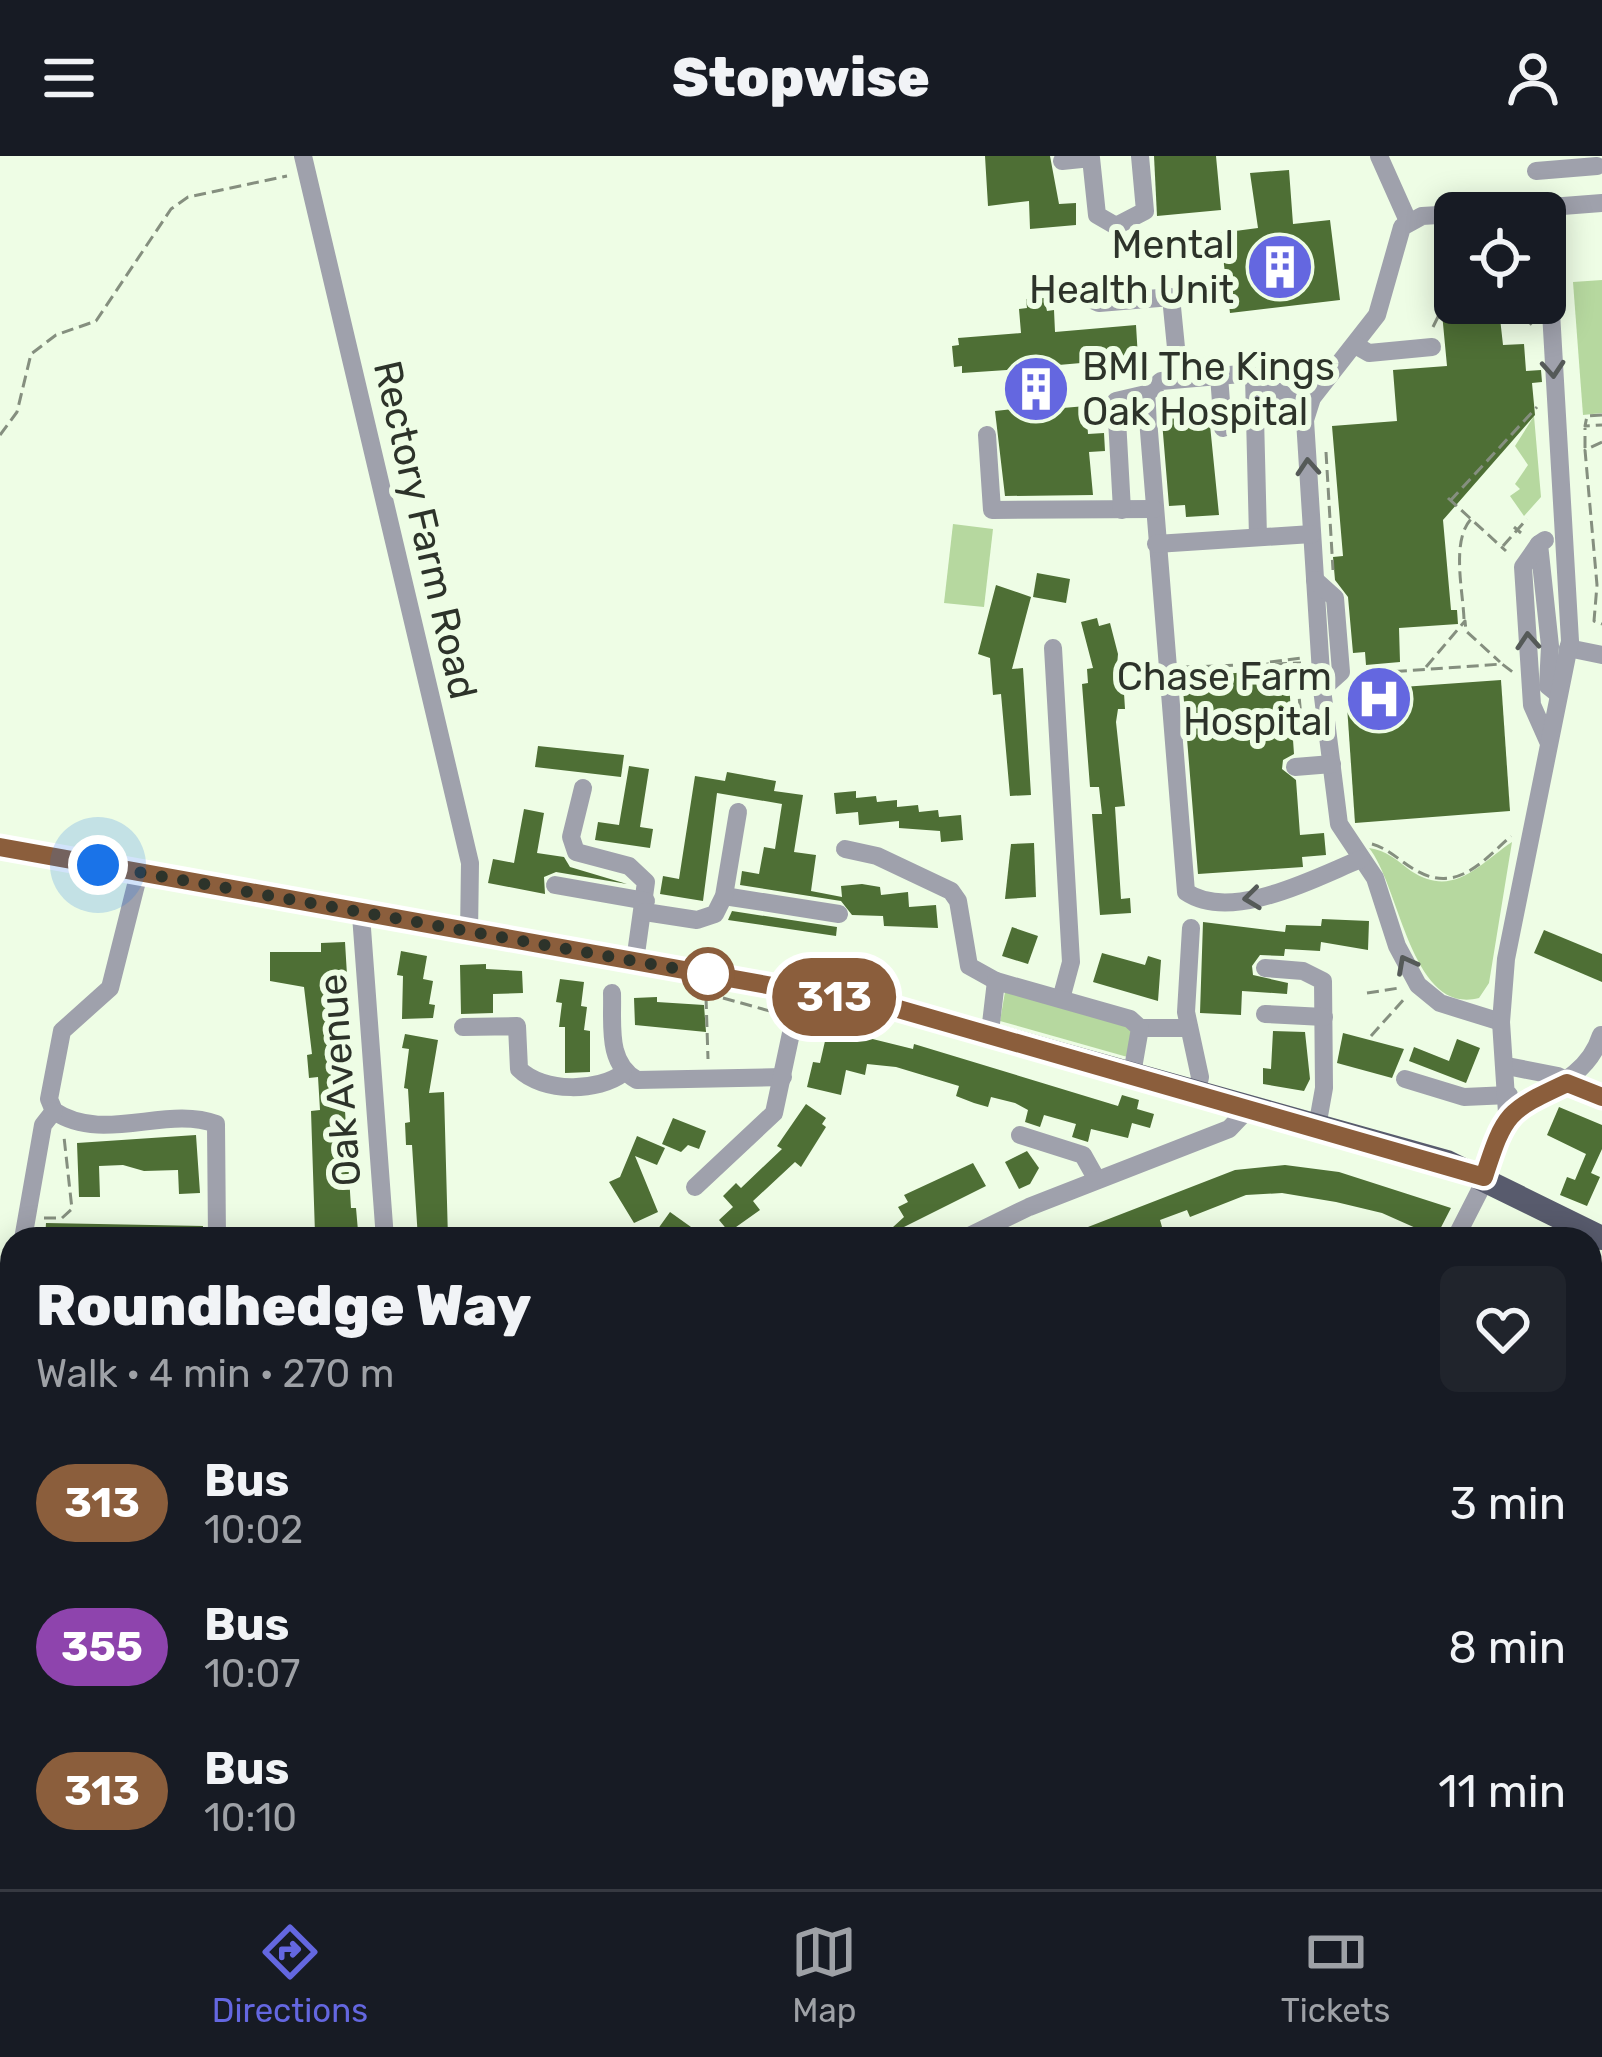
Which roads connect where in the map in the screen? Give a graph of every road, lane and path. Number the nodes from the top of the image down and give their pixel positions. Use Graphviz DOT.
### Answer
graph roads {
  1 [pos="1140,156"];
  2 [pos="1379,156"];
  3 [pos="1062,160"];
  4 [pos="304,163"];
  5 [pos="1597,166"];
  6 [pos="1536,171"];
  7 [pos="1602,203"];
  8 [pos="1566,206"];
  9 [pos="1434,217"];
  10 [pos="1408,221"];
  11 [pos="1057,296"];
  12 [pos="1436,324"];
  13 [pos="1531,324"];
  14 [pos="1552,324"];
  15 [pos="1540,334"];
  16 [pos="1432,347"];
  17 [pos="1365,356"];
  18 [pos="1219,376"];
  19 [pos="1254,376"];
  20 [pos="1179,378"];
  21 [pos="1146,394"];
  22 [pos="1531,408"];
  23 [pos="1306,410"];
  24 [pos="1602,415"];
  25 [pos="1602,425"];
  26 [pos="1585,426"];
  27 [pos="1223,428"];
  28 [pos="0,435"];
  29 [pos="987,435"];
  30 [pos="1602,442"];
  31 [pos="1318,444"];
  32 [pos="1585,450"];
  33 [pos="1154,509"];
  34 [pos="1122,510"];
  35 [pos="1471,519"];
  36 [pos="1527,519"];
  37 [pos="1523,533"];
  38 [pos="1312,534"];
  39 [pos="1565,534"];
  40 [pos="1258,537"];
  41 [pos="1156,544"];
  42 [pos="1333,570"];
  43 [pos="1465,621"];
  44 [pos="1602,624"];
  45 [pos="1053,648"];
  46 [pos="1568,648"];
  47 [pos="1602,655"];
  48 [pos="1268,663"];
  49 [pos="1296,663"];
  50 [pos="1502,664"];
  51 [pos="1166,668"];
  52 [pos="1425,668"];
  53 [pos="1511,671"];
  54 [pos="1354,674"];
  55 [pos="1558,694"];
  56 [pos="1313,738"];
  57 [pos="1548,741"];
  58 [pos="1332,764"];
  59 [pos="1295,766"];
  60 [pos="583,788"];
  61 [pos="739,812"];
  62 [pos="1517,831"];
  63 [pos="0,847"];
  64 [pos="845,849"];
  65 [pos="1361,850"];
  66 [pos="1457,864"];
  67 [pos="140,873"];
  68 [pos="1462,876"];
  69 [pos="555,885"];
  70 [pos="724,896"];
  71 [pos="645,906"];
  72 [pos="839,914"];
  73 [pos="361,915"];
  74 [pos="470,928"];
  75 [pos="1191,928"];
  76 [pos="635,962"];
  77 [pos="1264,968"];
  78 [pos="996,981"];
  79 [pos="1401,988"];
  80 [pos="800,991"];
  81 [pos="612,993"];
  82 [pos="1366,993"];
  83 [pos="1408,995"];
  84 [pos="1061,999"];
  85 [pos="1265,1014"];
  86 [pos="794,1017"];
  87 [pos="1324,1017"];
  88 [pos="1501,1022"];
  89 [pos="464,1027"];
  90 [pos="1140,1028"];
  91 [pos="1189,1028"];
  92 [pos="990,1033"];
  93 [pos="1601,1035"];
  94 [pos="1371,1036"];
  95 [pos="1507,1066"];
  96 [pos="623,1072"];
  97 [pos="1132,1074"];
  98 [pos="783,1077"];
  99 [pos="709,1078"];
  100 [pos="1405,1079"];
  101 [pos="1567,1083"];
  102 [pos="1197,1091"];
  103 [pos="1602,1097"];
  104 [pos="1508,1104"];
  105 [pos="1249,1108"];
  106 [pos="59,1114"];
  107 [pos="1317,1127"];
  108 [pos="1020,1135"];
  109 [pos="1484,1177"];
  110 [pos="1097,1180"];
  111 [pos="694,1187"];
  112 [pos="36,1217"];
  113 [pos="30,1227"];
  114 [pos="39,1227"];
  115 [pos="217,1227"];
  116 [pos="385,1227"];
  117 [pos="990,1227"];
  118 [pos="1461,1227"];
  119 [pos="1581,1227"];
  1 -- 3 [label="street"];
  2 -- 10 [label="street"];
  4 -- 28 [label="path"];
  4 -- 74 [label="street, Rectory Farm Road"];
  5 -- 6 [label="street"];
  7 -- 8 [label="street"];
  9 -- 10 [label="street"];
  10 -- 17 [label="street"];
  11 -- 20 [label="street"];
  12 -- 16 [label="path"];
  13 -- 15 [label="path"];
  14 -- 39 [label="street, one-way"];
  16 -- 17 [label="street"];
  17 -- 23 [label="street"];
  18 -- 19 [label="street"];
  18 -- 20 [label="street"];
  18 -- 27 [label="street"];
  19 -- 23 [label="street"];
  19 -- 40 [label="street"];
  20 -- 21 [label="street"];
  21 -- 33 [label="street"];
  21 -- 34 [label="street"];
  22 -- 35 [label="path"];
  38 -- 23 [label="street, one-way"];
  24 -- 26 [label="path"];
  25 -- 26 [label="path"];
  26 -- 32 [label="path"];
  29 -- 34 [label="street"];
  30 -- 32 [label="path"];
  31 -- 42 [label="path"];
  32 -- 44 [label="path"];
  33 -- 34 [label="street"];
  33 -- 41 [label="street"];
  35 -- 37 [label="path"];
  35 -- 43 [label="path"];
  36 -- 37 [label="path"];
  37 -- 39 [label="street"];
  37 -- 55 [label="street"];
  57 -- 37 [label="street, one-way"];
  38 -- 40 [label="street"];
  38 -- 58 [label="street"];
  39 -- 46 [label="street"];
  40 -- 41 [label="street"];
  41 -- 51 [label="street"];
  43 -- 50 [label="path"];
  43 -- 52 [label="path"];
  45 -- 84 [label="street"];
  46 -- 47 [label="street"];
  46 -- 55 [label="street"];
  48 -- 49 [label="path"];
  48 -- 49 [label="path"];
  48 -- 51 [label="path"];
  49 -- 56 [label="path"];
  50 -- 52 [label="path"];
  50 -- 53 [label="path"];
  65 -- 51 [label="street, one-way"];
  52 -- 54 [label="path"];
  55 -- 57 [label="street"];
  57 -- 88 [label="street"];
  58 -- 59 [label="street"];
  58 -- 65 [label="street"];
  60 -- 71 [label="street"];
  61 -- 70 [label="street"];
  62 -- 68 [label="path"];
  63 -- 67 [label="main road"];
  64 -- 78 [label="street"];
  65 -- 68 [label="path"];
  88 -- 65 [label="street, one-way"];
  66 -- 68 [label="path"];
  67 -- 73 [label="main road"];
  67 -- 106 [label="street"];
  69 -- 71 [label="street"];
  70 -- 71 [label="street"];
  70 -- 72 [label="street"];
  71 -- 76 [label="street"];
  73 -- 74 [label="main road"];
  73 -- 116 [label="street, Oak Avenue"];
  74 -- 76 [label="main road"];
  75 -- 91 [label="street"];
  76 -- 80 [label="main road"];
  77 -- 87 [label="street"];
  78 -- 84 [label="street"];
  78 -- 92 [label="street"];
  79 -- 82 [label="path"];
  80 -- 86 [label="street"];
  80 -- 92 [label="main road"];
  81 -- 96 [label="street"];
  83 -- 94 [label="path"];
  84 -- 90 [label="street"];
  85 -- 87 [label="street"];
  86 -- 98 [label="street"];
  86 -- 99 [label="path"];
  87 -- 107 [label="street"];
  88 -- 95 [label="street"];
  89 -- 96 [label="street"];
  90 -- 91 [label="street"];
  90 -- 97 [label="street"];
  91 -- 102 [label="street"];
  92 -- 97 [label="main road"];
  93 -- 101 [label="street"];
  95 -- 101 [label="street"];
  95 -- 104 [label="street"];
  96 -- 99 [label="street"];
  97 -- 102 [label="main road"];
  98 -- 99 [label="street"];
  98 -- 111 [label="street"];
  100 -- 104 [label="street"];
  101 -- 103 [label="street"];
  101 -- 104 [label="street"];
  102 -- 105 [label="main road"];
  104 -- 109 [label="street"];
  105 -- 107 [label="main road"];
  105 -- 110 [label="street"];
  106 -- 112 [label="street"];
  106 -- 112 [label="path"];
  106 -- 115 [label="street"];
  107 -- 109 [label="main road"];
  108 -- 110 [label="street"];
  109 -- 118 [label="street"];
  109 -- 119 [label="main road"];
  110 -- 117 [label="street"];
  112 -- 113 [label="street"];
  112 -- 114 [label="path"];
}
